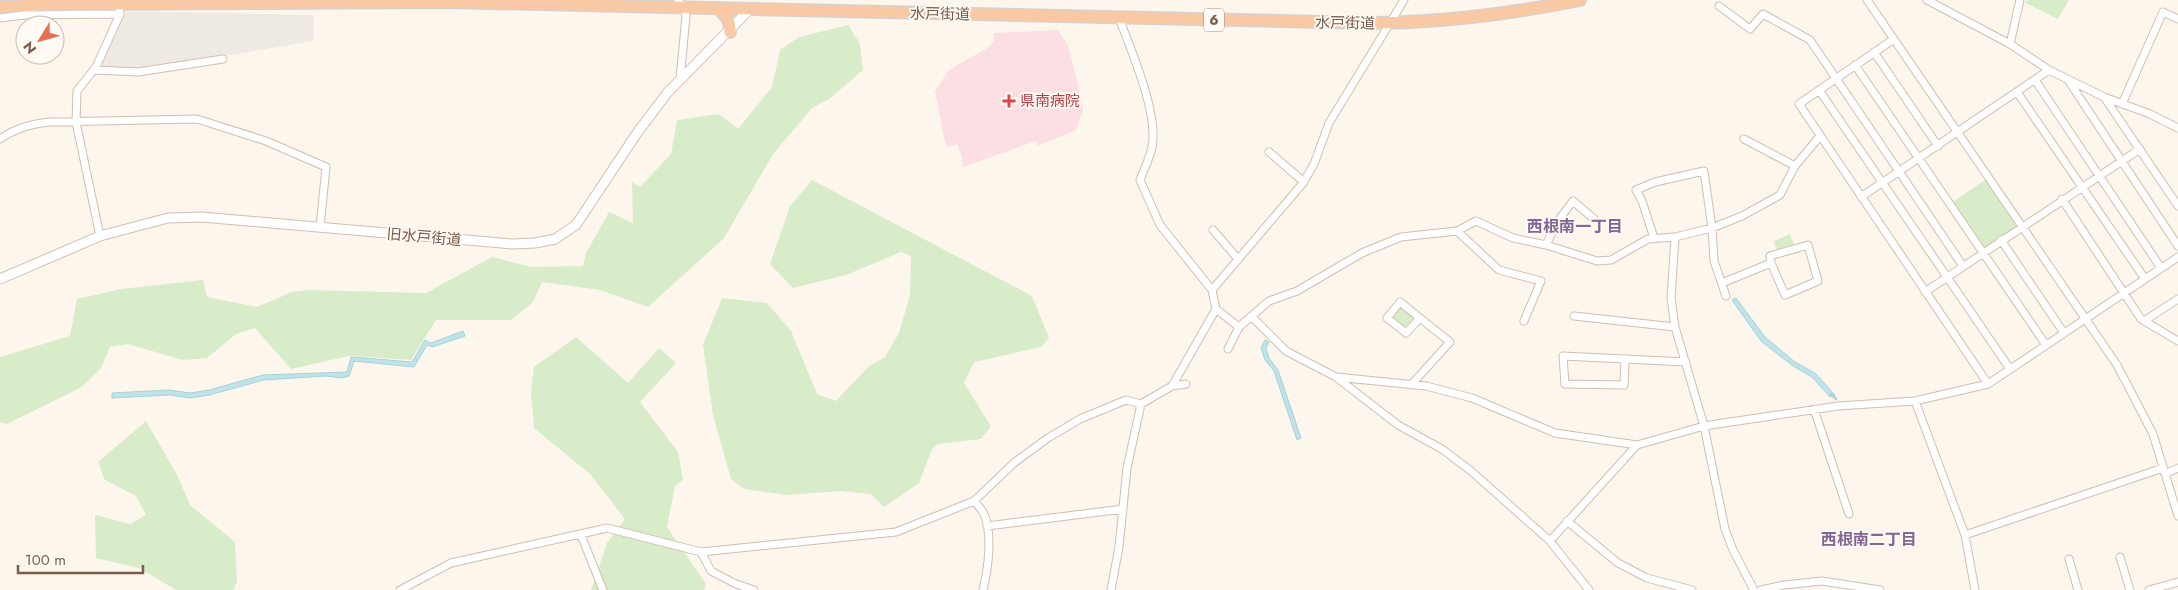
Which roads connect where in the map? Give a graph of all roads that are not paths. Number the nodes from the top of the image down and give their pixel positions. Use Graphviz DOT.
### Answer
graph roads {
  1 [pos="46,0"];
  2 [pos="1404,0"];
  3 [pos="1580,0"];
  4 [pos="1867,0"];
  5 [pos="1926,0"];
  6 [pos="2020,0"];
  7 [pos="432,1"];
  8 [pos="137,2"];
  9 [pos="58,4"];
  10 [pos="681,4"];
  11 [pos="789,5"];
  12 [pos="0,6"];
  13 [pos="1719,6"];
  14 [pos="716,8"];
  15 [pos="119,9"];
  16 [pos="750,9"];
  17 [pos="0,18"];
  18 [pos="1119,18"];
  19 [pos="2178,19"];
  20 [pos="1389,23"];
  21 [pos="730,32"];
  22 [pos="1894,39"];
  23 [pos="2010,44"];
  24 [pos="1874,52"];
  25 [pos="223,59"];
  26 [pos="1856,65"];
  27 [pos="94,70"];
  28 [pos="2049,70"];
  29 [pos="1837,77"];
  30 [pos="680,79"];
  31 [pos="2067,79"];
  32 [pos="2035,80"];
  33 [pos="1819,90"];
  34 [pos="2017,92"];
  35 [pos="2104,98"];
  36 [pos="2122,104"];
  37 [pos="76,122"];
  38 [pos="2178,128"];
  39 [pos="1958,133"];
  40 [pos="1820,136"];
  41 [pos="0,138"];
  42 [pos="1744,139"];
  43 [pos="1938,146"];
  44 [pos="2140,149"];
  45 [pos="1269,152"];
  46 [pos="1919,158"];
  47 [pos="2121,161"];
  48 [pos="1795,166"];
  49 [pos="1900,171"];
  50 [pos="2099,176"];
  51 [pos="1304,182"];
  52 [pos="1882,182"];
  53 [pos="2082,187"];
  54 [pos="1861,197"];
  55 [pos="2062,199"];
  56 [pos="2178,206"];
  57 [pos="1594,219"];
  58 [pos="2021,226"];
  59 [pos="320,227"];
  60 [pos="1712,228"];
  61 [pos="1213,230"];
  62 [pos="1457,231"];
  63 [pos="100,236"];
  64 [pos="1675,237"];
  65 [pos="1654,238"];
  66 [pos="2002,240"];
  67 [pos="1546,246"];
  68 [pos="2178,246"];
  69 [pos="1983,252"];
  70 [pos="2178,256"];
  71 [pos="1238,259"];
  72 [pos="1771,263"];
  73 [pos="1964,266"];
  74 [pos="2161,268"];
  75 [pos="1947,277"];
  76 [pos="2145,279"];
  77 [pos="0,280"];
  78 [pos="1722,283"];
  79 [pos="1212,290"];
  80 [pos="1925,292"];
  81 [pos="2124,293"];
  82 [pos="1726,296"];
  83 [pos="2178,299"];
  84 [pos="1216,309"];
  85 [pos="1252,316"];
  86 [pos="1574,316"];
  87 [pos="1420,318"];
  88 [pos="2084,320"];
  89 [pos="1524,321"];
  90 [pos="2144,321"];
  91 [pos="1239,327"];
  92 [pos="1675,327"];
  93 [pos="2064,333"];
  94 [pos="2178,341"];
  95 [pos="2046,345"];
  96 [pos="1228,349"];
  97 [pos="1625,359"];
  98 [pos="1686,362"];
  99 [pos="2010,369"];
  100 [pos="1336,377"];
  101 [pos="1186,384"];
  102 [pos="1988,384"];
  103 [pos="1411,385"];
  104 [pos="1172,386"];
  105 [pos="1916,401"];
  106 [pos="1141,404"];
  107 [pos="1814,409"];
  108 [pos="1704,426"];
  109 [pos="1637,445"];
  110 [pos="2178,468"];
  111 [pos="2164,471"];
  112 [pos="974,501"];
  113 [pos="1123,509"];
  114 [pos="1850,514"];
  115 [pos="2178,516"];
  116 [pos="1567,521"];
  117 [pos="987,526"];
  118 [pos="581,535"];
  119 [pos="1966,535"];
  120 [pos="1550,541"];
  121 [pos="701,552"];
  122 [pos="2120,557"];
  123 [pos="2069,559"];
  124 [pos="2178,582"];
  125 [pos="400,590"];
  126 [pos="603,590"];
  127 [pos="754,590"];
  128 [pos="983,590"];
  129 [pos="1112,590"];
  130 [pos="1589,590"];
  131 [pos="1692,590"];
  132 [pos="1754,590"];
  133 [pos="1761,590"];
  134 [pos="1880,590"];
  135 [pos="1975,590"];
  136 [pos="2078,590"];
  137 [pos="2130,590"];
  138 [pos="2149,590"];
  1 -- 9 [label="highway"];
  2 -- 20 [label="street"];
  3 -- 20 [label="highway, 水戸街道 / 6"];
  4 -- 22 [label="street"];
  5 -- 23 [label="street"];
  6 -- 23 [label="street"];
  7 -- 8 [label="highway, 水戸街道 / 6"];
  7 -- 10 [label="highway, 水戸街道 / 6"];
  8 -- 15 [label="highway, 水戸街道 / 6"];
  9 -- 12 [label="highway, 6"];
  9 -- 15 [label="highway, 水戸街道 / 6"];
  10 -- 14 [label="highway, 水戸街道 / 6"];
  10 -- 30 [label="street"];
  11 -- 16 [label="highway, 水戸街道 / 6"];
  11 -- 18 [label="highway, 水戸街道 / 6"];
  13 -- 29 [label="street"];
  14 -- 16 [label="highway, 水戸街道 / 6"];
  14 -- 21 [label="highway"];
  15 -- 17 [label="street"];
  15 -- 27 [label="street"];
  16 -- 21 [label="street, 旧水戸街道"];
  18 -- 20 [label="highway, 水戸街道 / 6"];
  18 -- 79 [label="street"];
  19 -- 36 [label="street"];
  20 -- 51 [label="street"];
  21 -- 30 [label="street, 旧水戸街道"];
  22 -- 24 [label="street"];
  22 -- 39 [label="street"];
  23 -- 28 [label="street"];
  24 -- 26 [label="street"];
  24 -- 43 [label="street"];
  25 -- 27 [label="street"];
  26 -- 29 [label="street"];
  26 -- 46 [label="street"];
  27 -- 37 [label="street"];
  28 -- 31 [label="street"];
  28 -- 32 [label="street"];
  29 -- 33 [label="street"];
  29 -- 49 [label="street"];
  30 -- 59 [label="street, 旧水戸街道"];
  31 -- 35 [label="street"];
  31 -- 47 [label="street"];
  32 -- 34 [label="street"];
  32 -- 50 [label="street"];
  33 -- 40 [label="street"];
  33 -- 52 [label="street"];
  34 -- 39 [label="street"];
  34 -- 53 [label="street"];
  35 -- 36 [label="street"];
  35 -- 44 [label="street"];
  36 -- 38 [label="street"];
  37 -- 41 [label="street"];
  37 -- 59 [label="street"];
  37 -- 63 [label="street"];
  39 -- 43 [label="street"];
  39 -- 58 [label="street"];
  40 -- 48 [label="street"];
  40 -- 54 [label="street"];
  42 -- 48 [label="street"];
  43 -- 46 [label="street"];
  44 -- 47 [label="street"];
  44 -- 56 [label="street"];
  45 -- 51 [label="street"];
  46 -- 49 [label="street"];
  46 -- 69 [label="street"];
  47 -- 50 [label="street"];
  47 -- 68 [label="street"];
  48 -- 60 [label="street"];
  49 -- 52 [label="street"];
  49 -- 73 [label="street"];
  50 -- 53 [label="street"];
  50 -- 74 [label="street"];
  51 -- 71 [label="street"];
  52 -- 54 [label="street"];
  52 -- 75 [label="street"];
  53 -- 55 [label="street"];
  53 -- 76 [label="street"];
  54 -- 80 [label="street"];
  55 -- 58 [label="street"];
  55 -- 81 [label="street"];
  57 -- 67 [label="street"];
  58 -- 66 [label="street"];
  58 -- 88 [label="street"];
  59 -- 63 [label="street, 旧水戸街道"];
  60 -- 64 [label="street"];
  60 -- 65 [label="street"];
  60 -- 78 [label="street"];
  61 -- 71 [label="street"];
  62 -- 67 [label="street"];
  62 -- 85 [label="street"];
  62 -- 89 [label="street"];
  63 -- 77 [label="street, 旧水戸街道"];
  64 -- 65 [label="street"];
  64 -- 92 [label="street"];
  65 -- 67 [label="street"];
  66 -- 69 [label="street"];
  66 -- 93 [label="street"];
  69 -- 73 [label="street"];
  69 -- 95 [label="street"];
  70 -- 74 [label="street"];
  71 -- 79 [label="street"];
  72 -- 72 [label="street"];
  72 -- 78 [label="street"];
  73 -- 75 [label="street"];
  74 -- 76 [label="street"];
  75 -- 80 [label="street"];
  75 -- 99 [label="street"];
  76 -- 81 [label="street"];
  78 -- 82 [label="street"];
  79 -- 84 [label="street"];
  80 -- 102 [label="street"];
  81 -- 88 [label="street"];
  81 -- 90 [label="street"];
  83 -- 90 [label="street"];
  84 -- 91 [label="street"];
  84 -- 104 [label="street"];
  85 -- 91 [label="street"];
  85 -- 100 [label="street"];
  86 -- 92 [label="street"];
  87 -- 87 [label="street"];
  87 -- 103 [label="street"];
  88 -- 93 [label="street"];
  88 -- 111 [label="street"];
  90 -- 94 [label="street"];
  91 -- 96 [label="street"];
  92 -- 98 [label="street"];
  93 -- 95 [label="street"];
  95 -- 99 [label="street"];
  97 -- 97 [label="street"];
  97 -- 98 [label="street"];
  98 -- 108 [label="street"];
  99 -- 102 [label="street"];
  100 -- 103 [label="street"];
  100 -- 120 [label="street"];
  101 -- 104 [label="street"];
  102 -- 105 [label="street"];
  103 -- 109 [label="street"];
  104 -- 106 [label="street"];
  105 -- 107 [label="street"];
  105 -- 119 [label="street"];
  106 -- 112 [label="street"];
  106 -- 113 [label="street"];
  107 -- 108 [label="street"];
  107 -- 114 [label="street"];
  108 -- 109 [label="street"];
  108 -- 132 [label="street"];
  109 -- 116 [label="street"];
  110 -- 111 [label="street"];
  111 -- 115 [label="street"];
  111 -- 119 [label="street"];
  112 -- 117 [label="street"];
  112 -- 121 [label="street"];
  113 -- 117 [label="street"];
  113 -- 129 [label="street"];
  116 -- 120 [label="street"];
  116 -- 131 [label="street"];
  117 -- 128 [label="street"];
  118 -- 121 [label="street"];
  118 -- 125 [label="street"];
  118 -- 126 [label="street"];
  119 -- 135 [label="street"];
  120 -- 130 [label="street"];
  121 -- 127 [label="street"];
  122 -- 137 [label="street"];
  123 -- 136 [label="street"];
  124 -- 138 [label="street"];
  133 -- 134 [label="street"];
}
